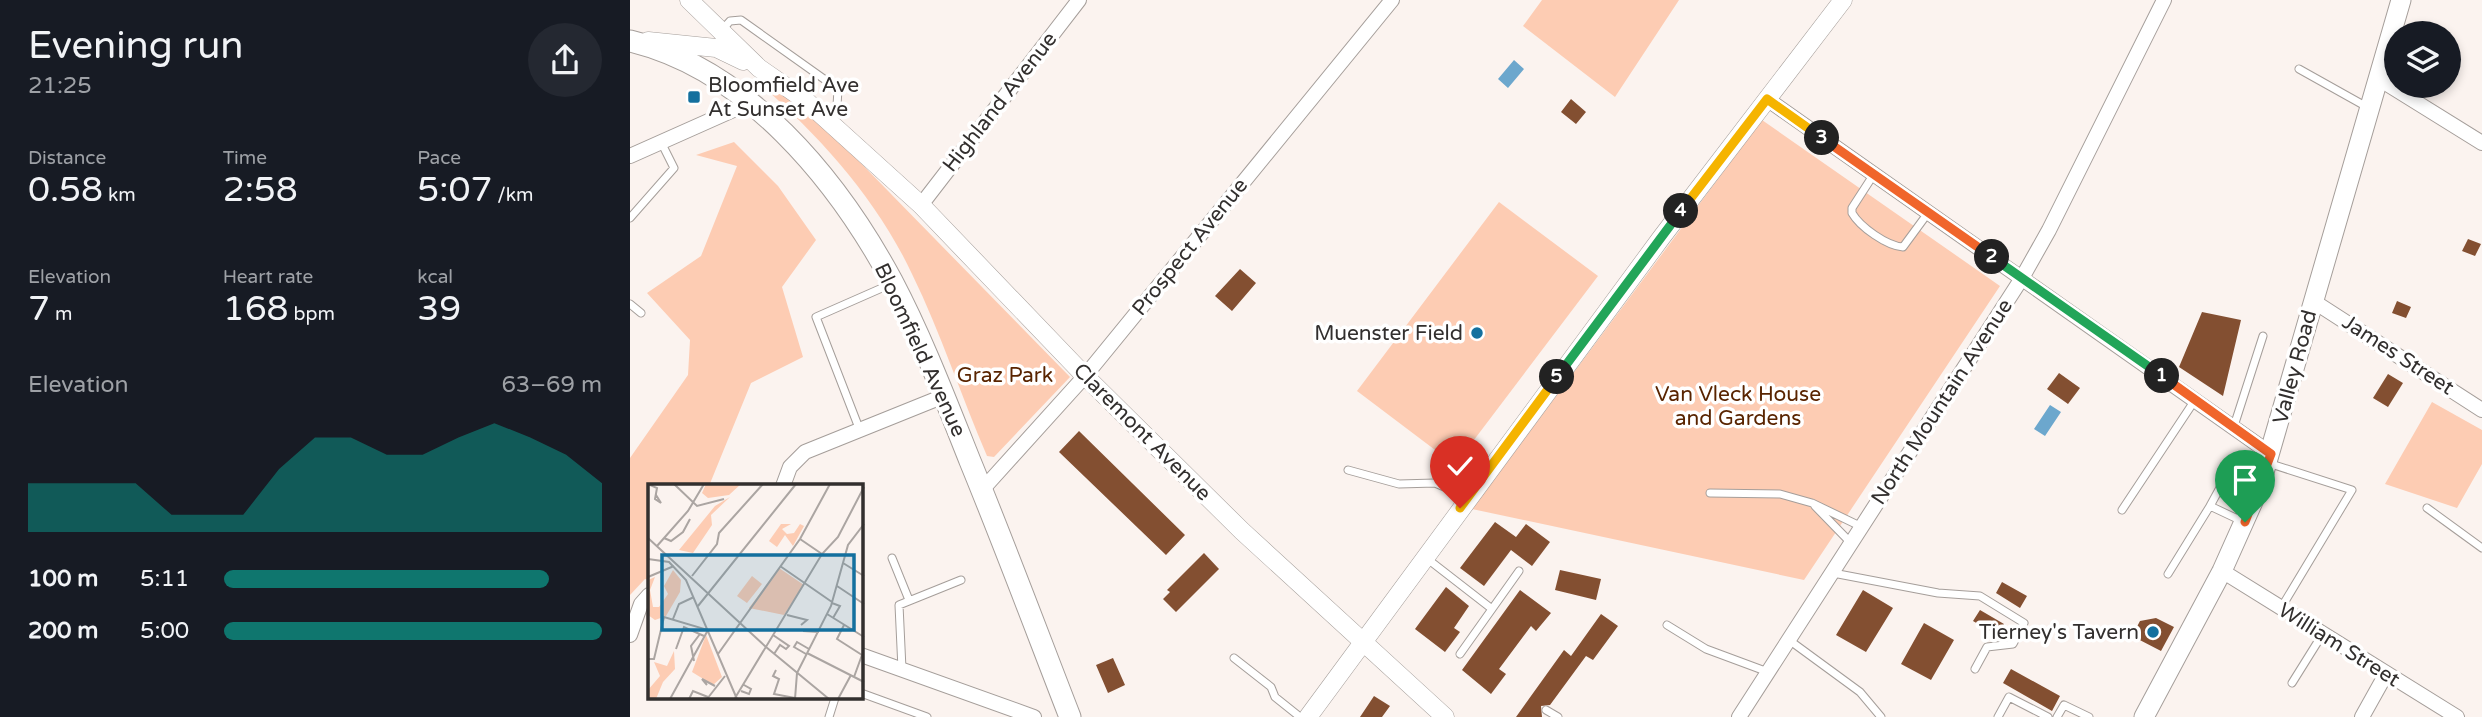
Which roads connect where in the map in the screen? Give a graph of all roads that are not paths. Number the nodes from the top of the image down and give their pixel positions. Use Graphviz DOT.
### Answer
graph roads {
  1 [pos="689,0"];
  2 [pos="1079,0"];
  3 [pos="1392,0"];
  4 [pos="1843,0"];
  5 [pos="2164,0"];
  6 [pos="2401,0"];
  7 [pos="721,32"];
  8 [pos="630,40"];
  9 [pos="759,68"];
  10 [pos="2300,69"];
  11 [pos="2379,79"];
  12 [pos="1767,99"];
  13 [pos="749,103"];
  14 [pos="2370,110"];
  15 [pos="826,118"];
  16 [pos="662,142"];
  17 [pos="2482,143"];
  18 [pos="632,155"];
  19 [pos="630,169"];
  20 [pos="1874,174"];
  21 [pos="921,205"];
  22 [pos="1928,212"];
  23 [pos="630,218"];
  24 [pos="2022,278"];
  25 [pos="893,283"];
  26 [pos="2313,301"];
  27 [pos="630,304"];
  28 [pos="641,313"];
  29 [pos="2263,336"];
  30 [pos="1084,376"];
  31 [pos="944,396"];
  32 [pos="2196,399"];
  33 [pos="2482,410"];
  34 [pos="2234,426"];
  35 [pos="859,428"];
  36 [pos="2269,458"];
  37 [pos="2233,464"];
  38 [pos="1348,470"];
  39 [pos="784,484"];
  40 [pos="982,489"];
  41 [pos="1710,493"];
  42 [pos="1468,497"];
  43 [pos="1812,503"];
  44 [pos="2210,506"];
  45 [pos="2427,508"];
  46 [pos="2122,510"];
  47 [pos="2245,522"];
  48 [pos="1862,527"];
  49 [pos="1852,544"];
  50 [pos="2482,547"];
  51 [pos="1425,557"];
  52 [pos="892,558"];
  53 [pos="1520,571"];
  54 [pos="2222,571"];
  55 [pos="1833,573"];
  56 [pos="2168,574"];
  57 [pos="961,580"];
  58 [pos="648,597"];
  59 [pos="909,600"];
  60 [pos="2280,608"];
  61 [pos="1492,609"];
  62 [pos="1667,625"];
  63 [pos="630,632"];
  64 [pos="2322,635"];
  65 [pos="1789,640"];
  66 [pos="1362,642"];
  67 [pos="1460,654"];
  68 [pos="863,656"];
  69 [pos="1234,659"];
  70 [pos="902,669"];
  71 [pos="1975,669"];
  72 [pos="1768,672"];
  73 [pos="2386,674"];
  74 [pos="2292,683"];
  75 [pos="863,694"];
  76 [pos="834,700"];
  77 [pos="1546,710"];
  78 [pos="1745,715"];
  79 [pos="829,717"];
  80 [pos="927,717"];
  81 [pos="1034,717"];
  82 [pos="1070,717"];
  83 [pos="1300,717"];
  84 [pos="1308,717"];
  85 [pos="1445,717"];
  86 [pos="1558,717"];
  87 [pos="1881,717"];
  88 [pos="1998,717"];
  89 [pos="2048,717"];
  90 [pos="2057,717"];
  91 [pos="2089,717"];
  92 [pos="2144,717"];
  93 [pos="2362,717"];
  94 [pos="2457,717"];
  1 -- 7 [label="street, Claremont Avenue"];
  2 -- 21 [label="street, Highland Avenue"];
  3 -- 30 [label="street, Prospect Avenue"];
  4 -- 12 [label="street"];
  5 -- 24 [label="street, North Mountain Avenue"];
  6 -- 11 [label="main road, Valley Road"];
  7 -- 9 [label="street, Claremont Avenue"];
  7 -- 15 [label="lane"];
  8 -- 9 [label="street"];
  8 -- 13 [label="main road, Bloomfield Avenue"];
  9 -- 15 [label="street, Claremont Avenue"];
  10 -- 14 [label="lane"];
  11 -- 14 [label="main road, Valley Road"];
  11 -- 17 [label="street"];
  12 -- 20 [label="street"];
  12 -- 42 [label="street"];
  13 -- 16 [label="street"];
  13 -- 25 [label="main road, Bloomfield Avenue"];
  14 -- 26 [label="main road, Valley Road"];
  15 -- 21 [label="street, Claremont Avenue"];
  16 -- 18 [label="street"];
  16 -- 23 [label="lane"];
  18 -- 19 [label="lane"];
  20 -- 22 [label="street"];
  20 -- 22 [label="lane"];
  21 -- 30 [label="street, Claremont Avenue"];
  22 -- 24 [label="street"];
  24 -- 32 [label="street"];
  24 -- 48 [label="street, North Mountain Avenue"];
  25 -- 31 [label="main road, Bloomfield Avenue"];
  25 -- 35 [label="lane"];
  26 -- 33 [label="street, James Street"];
  26 -- 36 [label="main road, Valley Road"];
  27 -- 28 [label="lane"];
  29 -- 34 [label="lane"];
  30 -- 40 [label="street, Prospect Avenue"];
  30 -- 66 [label="street, Claremont Avenue"];
  31 -- 35 [label="street"];
  31 -- 40 [label="main road, Bloomfield Avenue"];
  32 -- 34 [label="street"];
  32 -- 46 [label="lane"];
  34 -- 36 [label="street"];
  35 -- 39 [label="street"];
  36 -- 47 [label="main road, Valley Road"];
  36 -- 60 [label="lane"];
  37 -- 44 [label="lane"];
  38 -- 42 [label="lane"];
  40 -- 82 [label="main road, Bloomfield Avenue"];
  41 -- 43 [label="lane"];
  42 -- 51 [label="street"];
  43 -- 48 [label="lane"];
  43 -- 49 [label="lane"];
  44 -- 47 [label="lane"];
  44 -- 56 [label="lane"];
  45 -- 50 [label="lane"];
  47 -- 54 [label="main road, Valley Road"];
  48 -- 49 [label="street, North Mountain Avenue"];
  49 -- 55 [label="street, North Mountain Avenue"];
  51 -- 61 [label="lane"];
  51 -- 66 [label="street"];
  52 -- 59 [label="lane"];
  53 -- 61 [label="lane"];
  54 -- 60 [label="street, William Street"];
  54 -- 92 [label="main road, Valley Road"];
  55 -- 65 [label="street, North Mountain Avenue"];
  55 -- 71 [label="lane"];
  57 -- 59 [label="lane"];
  58 -- 63 [label="street"];
  59 -- 70 [label="lane"];
  60 -- 64 [label="street, William Street"];
  61 -- 67 [label="lane"];
  62 -- 72 [label="lane"];
  64 -- 73 [label="street, William Street"];
  64 -- 74 [label="lane"];
  65 -- 72 [label="street, North Mountain Avenue"];
  65 -- 87 [label="lane"];
  66 -- 84 [label="street"];
  66 -- 85 [label="street, Claremont Avenue"];
  68 -- 70 [label="street"];
  69 -- 83 [label="lane"];
  70 -- 81 [label="street"];
  72 -- 78 [label="street, North Mountain Avenue"];
  73 -- 93 [label="street"];
  73 -- 94 [label="street, William Street"];
  75 -- 80 [label="lane"];
  76 -- 79 [label="lane"];
  77 -- 86 [label="lane"];
  88 -- 89 [label="lane"];
  90 -- 91 [label="lane"];
}
